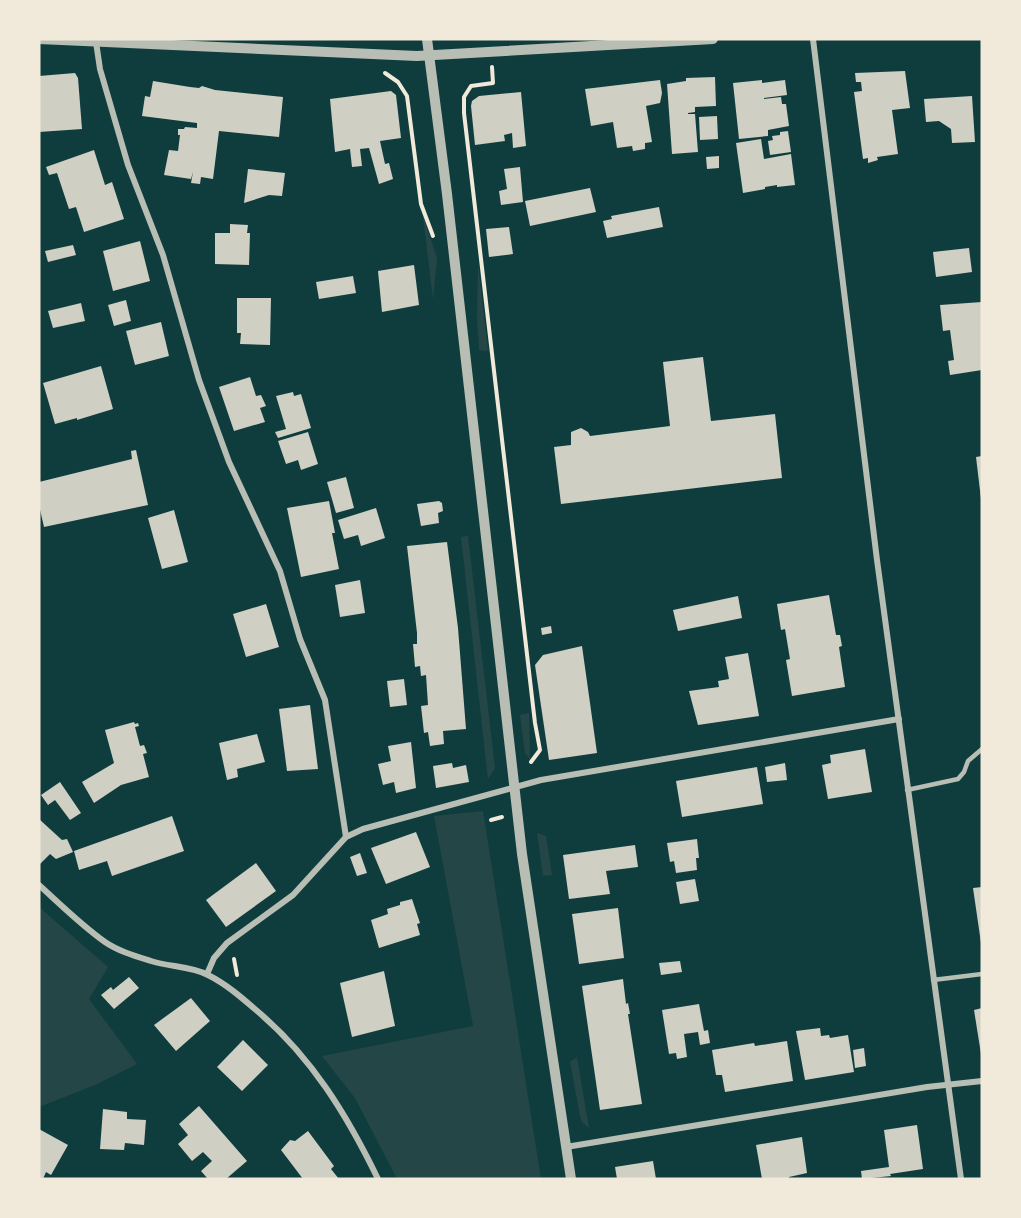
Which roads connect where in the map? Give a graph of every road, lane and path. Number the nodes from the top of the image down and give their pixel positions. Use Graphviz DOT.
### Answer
graph roads {
  1 [pos="39,39"];
  2 [pos="62,39"];
  3 [pos="426,39"];
  4 [pos="713,39"];
  5 [pos="813,39"];
  6 [pos="96,42"];
  7 [pos="429,56"];
  8 [pos="382,72"];
  9 [pos="492,72"];
  10 [pos="421,204"];
  11 [pos="898,720"];
  12 [pos="982,749"];
  13 [pos="531,760"];
  14 [pos="515,788"];
  15 [pos="907,790"];
  16 [pos="346,837"];
  17 [pos="39,885"];
  18 [pos="207,974"];
  19 [pos="982,974"];
  20 [pos="933,980"];
  21 [pos="982,1080"];
  22 [pos="948,1084"];
  23 [pos="566,1147"];
  24 [pos="378,1179"];
  25 [pos="571,1179"];
  26 [pos="961,1179"];
  1 -- 2 [label="street"];
  2 -- 6 [label="street"];
  3 -- 7 [label="street"];
  4 -- 7 [label="street"];
  5 -- 11 [label="street"];
  6 -- 7 [label="street"];
  6 -- 16 [label="street"];
  7 -- 14 [label="street"];
  8 -- 10 [label="path"];
  9 -- 13 [label="path"];
  11 -- 14 [label="street"];
  11 -- 15 [label="street"];
  12 -- 15 [label="lane"];
  14 -- 16 [label="street"];
  14 -- 23 [label="street"];
  15 -- 20 [label="street"];
  16 -- 18 [label="street"];
  17 -- 18 [label="street"];
  18 -- 24 [label="street"];
  19 -- 20 [label="lane"];
  20 -- 22 [label="street"];
  21 -- 22 [label="street"];
  22 -- 23 [label="street"];
  22 -- 26 [label="street"];
  23 -- 25 [label="street"];
}
